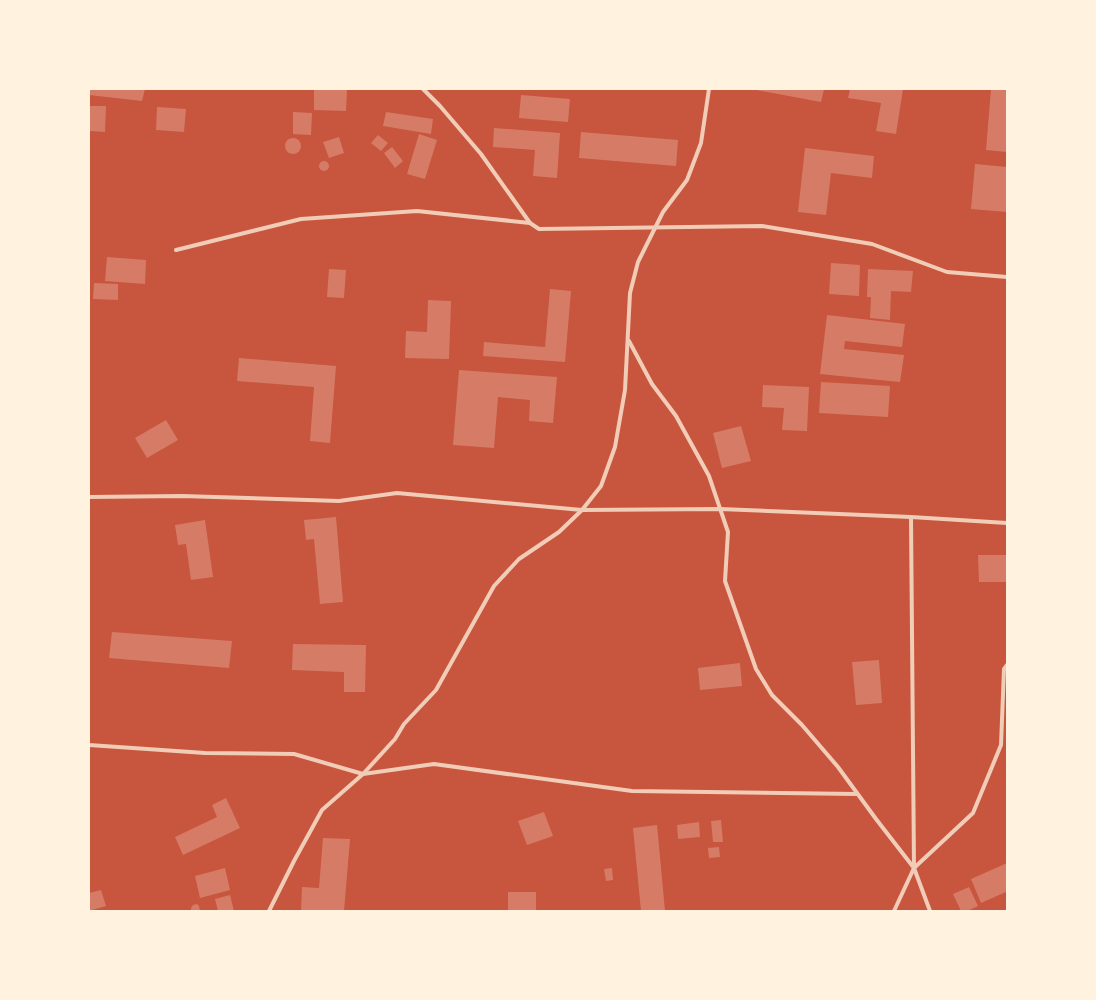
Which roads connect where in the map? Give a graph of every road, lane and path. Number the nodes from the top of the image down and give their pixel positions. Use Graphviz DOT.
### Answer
graph roads {
  1 [pos="423,89"];
  2 [pos="709,89"];
  3 [pos="530,223"];
  4 [pos="656,227"];
  5 [pos="176,250"];
  6 [pos="1007,278"];
  7 [pos="628,339"];
  8 [pos="89,497"];
  9 [pos="720,509"];
  10 [pos="582,510"];
  11 [pos="911,517"];
  12 [pos="1007,524"];
  13 [pos="1007,665"];
  14 [pos="89,745"];
  15 [pos="363,774"];
  16 [pos="857,794"];
  17 [pos="914,868"];
  18 [pos="269,911"];
  19 [pos="894,911"];
  20 [pos="930,911"];
  1 -- 3 [label="street"];
  2 -- 4 [label="street"];
  3 -- 4 [label="street"];
  3 -- 5 [label="street"];
  4 -- 6 [label="street"];
  4 -- 7 [label="street"];
  7 -- 9 [label="street"];
  7 -- 10 [label="street"];
  8 -- 10 [label="street"];
  9 -- 10 [label="street"];
  9 -- 11 [label="street"];
  9 -- 16 [label="street"];
  10 -- 15 [label="street"];
  11 -- 12 [label="street"];
  11 -- 17 [label="street"];
  13 -- 17 [label="street"];
  14 -- 15 [label="street"];
  15 -- 16 [label="street"];
  15 -- 18 [label="street"];
  16 -- 17 [label="street"];
  17 -- 19 [label="street"];
  17 -- 20 [label="street"];
}
